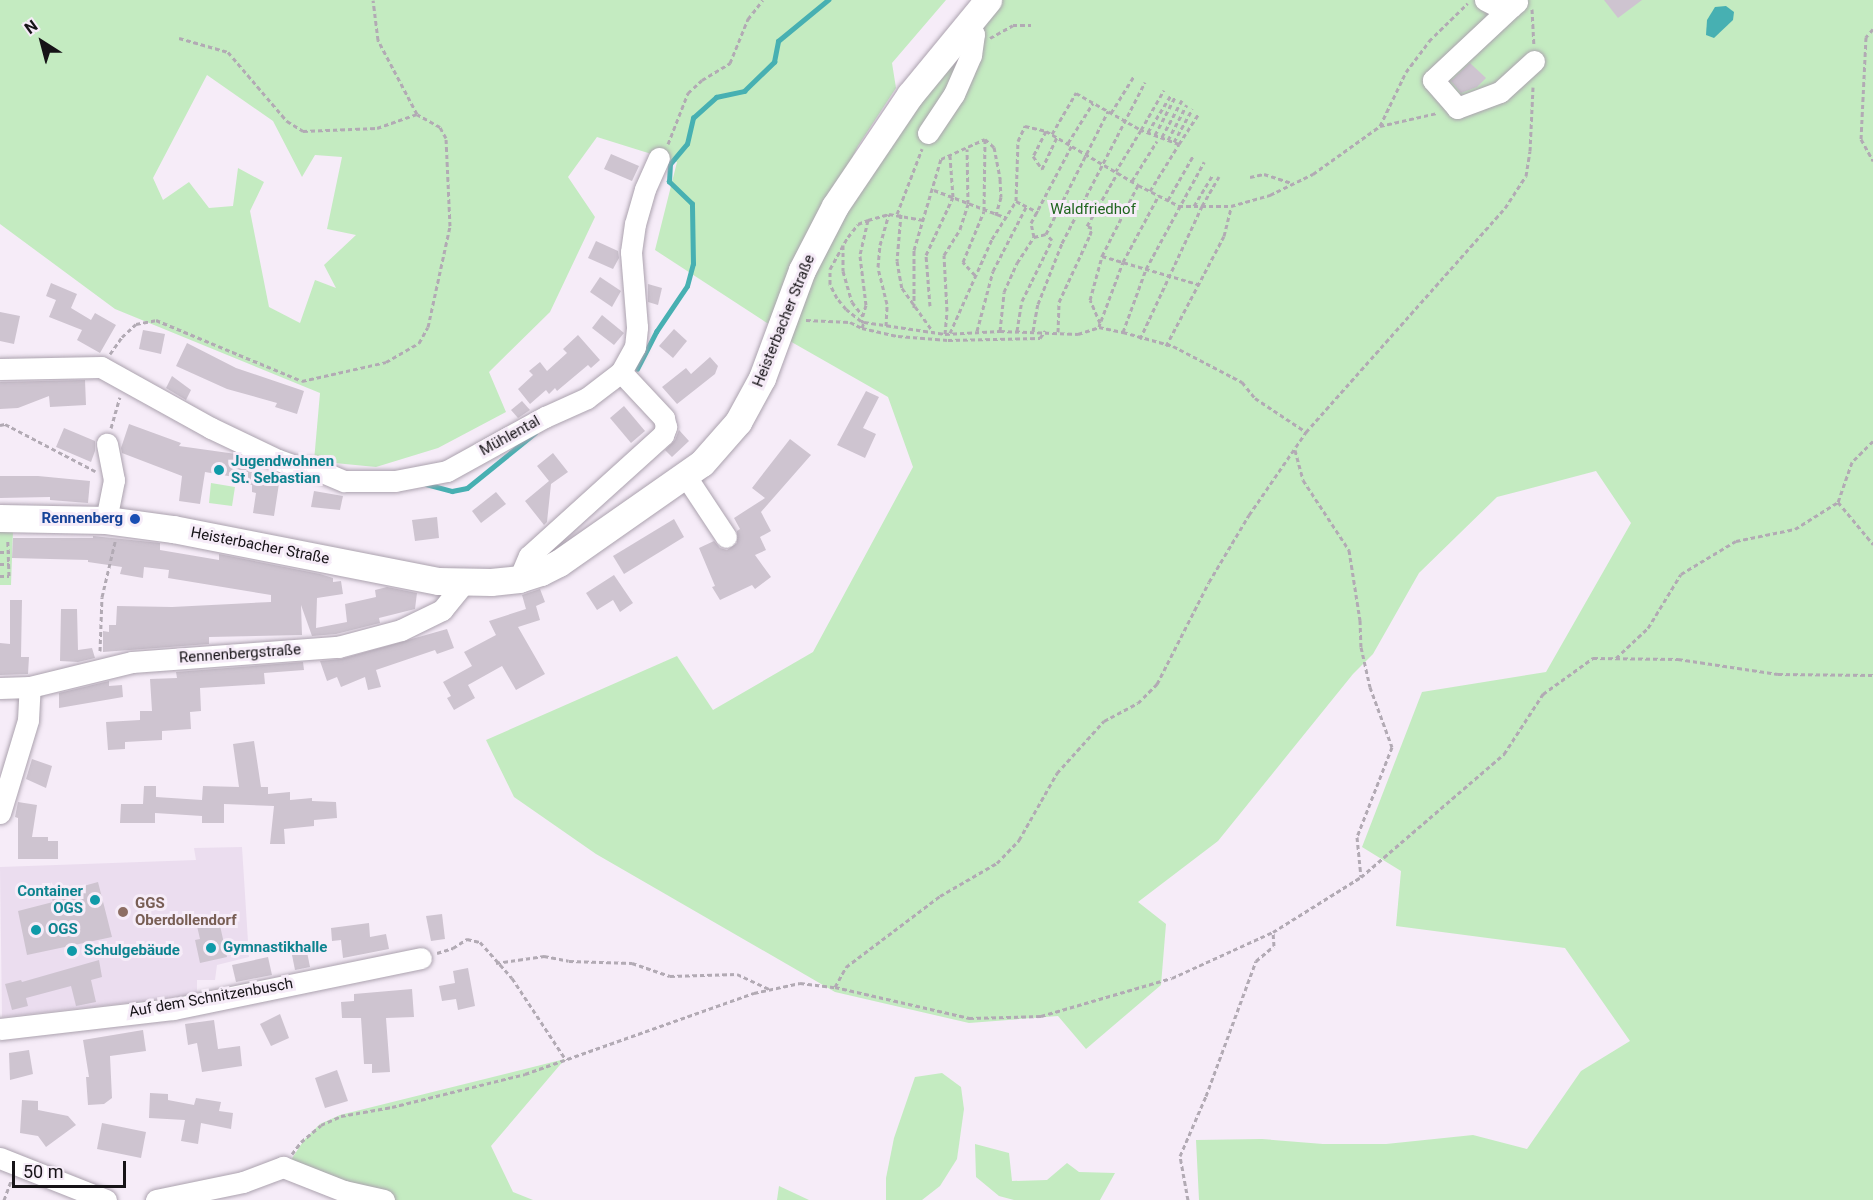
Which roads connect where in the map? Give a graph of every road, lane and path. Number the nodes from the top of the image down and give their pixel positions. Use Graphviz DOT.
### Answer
graph roads {
  1 [pos="373,0"];
  2 [pos="763,0"];
  3 [pos="988,0"];
  4 [pos="1472,0"];
  5 [pos="1485,0"];
  6 [pos="1532,0"];
  7 [pos="1515,4"];
  8 [pos="967,24"];
  9 [pos="1031,25"];
  10 [pos="1873,29"];
  11 [pos="179,38"];
  12 [pos="972,51"];
  13 [pos="1534,61"];
  14 [pos="1134,76"];
  15 [pos="1145,82"];
  16 [pos="1164,90"];
  17 [pos="1171,94"];
  18 [pos="1175,97"];
  19 [pos="1182,100"];
  20 [pos="1093,103"];
  21 [pos="1187,105"];
  22 [pos="1457,108"];
  23 [pos="1192,109"];
  24 [pos="1109,112"];
  25 [pos="417,114"];
  26 [pos="1198,115"];
  27 [pos="1124,121"];
  28 [pos="1380,126"];
  29 [pos="1141,129"];
  30 [pos="1046,131"];
  31 [pos="1148,132"];
  32 [pos="928,133"];
  33 [pos="1052,134"];
  34 [pos="1155,135"];
  35 [pos="1057,137"];
  36 [pos="1162,137"];
  37 [pos="985,140"];
  38 [pos="1168,140"];
  39 [pos="1157,141"];
  40 [pos="1174,142"];
  41 [pos="1070,144"];
  42 [pos="1179,144"];
  43 [pos="968,149"];
  44 [pos="1086,154"];
  45 [pos="950,156"];
  46 [pos="1193,156"];
  47 [pos="659,158"];
  48 [pos="1873,161"];
  49 [pos="1204,162"];
  50 [pos="1102,163"];
  51 [pos="1117,171"];
  52 [pos="1212,176"];
  53 [pos="1219,177"];
  54 [pos="1250,177"];
  55 [pos="1132,181"];
  56 [pos="1294,183"];
  57 [pos="1138,185"];
  58 [pos="934,190"];
  59 [pos="1150,191"];
  60 [pos="1159,195"];
  61 [pos="953,197"];
  62 [pos="1168,200"];
  63 [pos="1016,201"];
  64 [pos="968,204"];
  65 [pos="1179,206"];
  66 [pos="1194,206"];
  67 [pos="1202,206"];
  68 [pos="1231,206"];
  69 [pos="1026,207"];
  70 [pos="984,211"];
  71 [pos="1038,213"];
  72 [pos="889,214"];
  73 [pos="899,214"];
  74 [pos="996,215"];
  75 [pos="1007,218"];
  76 [pos="868,220"];
  77 [pos="923,220"];
  78 [pos="1046,234"];
  79 [pos="1034,237"];
  80 [pos="843,243"];
  81 [pos="1102,256"];
  82 [pos="1123,262"];
  83 [pos="1146,269"];
  84 [pos="975,275"];
  85 [pos="1170,275"];
  86 [pos="1198,284"];
  87 [pos="930,306"];
  88 [pos="914,308"];
  89 [pos="863,316"];
  90 [pos="863,321"];
  91 [pos="801,322"];
  92 [pos="1100,325"];
  93 [pos="886,327"];
  94 [pos="862,328"];
  95 [pos="977,331"];
  96 [pos="1000,331"];
  97 [pos="1045,331"];
  98 [pos="1017,332"];
  99 [pos="1033,332"];
  100 [pos="1058,332"];
  101 [pos="1123,332"];
  102 [pos="934,333"];
  103 [pos="947,334"];
  104 [pos="1140,339"];
  105 [pos="1166,346"];
  106 [pos="101,368"];
  107 [pos="0,369"];
  108 [pos="621,372"];
  109 [pos="125,379"];
  110 [pos="0,425"];
  111 [pos="1306,432"];
  112 [pos="1873,441"];
  113 [pos="107,444"];
  114 [pos="1295,450"];
  115 [pos="685,475"];
  116 [pos="114,480"];
  117 [pos="1838,502"];
  118 [pos="0,518"];
  119 [pos="113,521"];
  120 [pos="726,537"];
  121 [pos="0,540"];
  122 [pos="1873,544"];
  123 [pos="0,552"];
  124 [pos="10,552"];
  125 [pos="0,564"];
  126 [pos="9,564"];
  127 [pos="0,576"];
  128 [pos="519,579"];
  129 [pos="464,583"];
  130 [pos="1616,658"];
  131 [pos="100,668"];
  132 [pos="1873,675"];
  133 [pos="30,687"];
  134 [pos="0,688"];
  135 [pos="0,813"];
  136 [pos="1361,877"];
  137 [pos="1273,933"];
  138 [pos="421,958"];
  139 [pos="496,963"];
  140 [pos="835,987"];
  141 [pos="769,990"];
  142 [pos="0,1029"];
  143 [pos="566,1060"];
  144 [pos="0,1158"];
  145 [pos="283,1167"];
  146 [pos="106,1200"];
  147 [pos="156,1200"];
  148 [pos="384,1200"];
  149 [pos="1188,1200"];
  1 -- 25 [label="path"];
  2 -- 47 [label="path"];
  3 -- 8 [label="main road, Heisterbacher Straße"];
  4 -- 28 [label="path"];
  5 -- 7 [label="street"];
  6 -- 13 [label="path"];
  7 -- 22 [label="street"];
  8 -- 12 [label="street"];
  8 -- 115 [label="main road, Heisterbacher Straße"];
  9 -- 12 [label="path"];
  10 -- 48 [label="path"];
  11 -- 25 [label="path"];
  12 -- 32 [label="street"];
  13 -- 22 [label="street"];
  13 -- 111 [label="path"];
  14 -- 24 [label="path"];
  15 -- 27 [label="path"];
  16 -- 29 [label="path"];
  17 -- 31 [label="path"];
  18 -- 34 [label="path"];
  19 -- 36 [label="path"];
  20 -- 24 [label="path"];
  20 -- 33 [label="path"];
  20 -- 41 [label="path"];
  21 -- 38 [label="path"];
  22 -- 28 [label="path"];
  23 -- 40 [label="path"];
  24 -- 27 [label="path"];
  24 -- 44 [label="path"];
  25 -- 106 [label="path"];
  26 -- 42 [label="path"];
  27 -- 29 [label="path"];
  27 -- 50 [label="path"];
  28 -- 56 [label="path"];
  29 -- 31 [label="path"];
  29 -- 51 [label="path"];
  30 -- 33 [label="path"];
  30 -- 35 [label="path"];
  30 -- 63 [label="path"];
  31 -- 34 [label="path"];
  32 -- 73 [label="path"];
  33 -- 35 [label="path"];
  34 -- 36 [label="path"];
  35 -- 41 [label="path"];
  36 -- 38 [label="path"];
  37 -- 43 [label="path"];
  37 -- 70 [label="path"];
  37 -- 74 [label="path"];
  38 -- 40 [label="path"];
  39 -- 55 [label="path"];
  40 -- 42 [label="path"];
  41 -- 44 [label="path"];
  41 -- 71 [label="path"];
  42 -- 59 [label="path"];
  43 -- 45 [label="path"];
  43 -- 64 [label="path"];
  44 -- 50 [label="path"];
  44 -- 78 [label="path"];
  45 -- 58 [label="path"];
  45 -- 61 [label="path"];
  46 -- 62 [label="path"];
  47 -- 108 [label="street, Mühlental"];
  49 -- 65 [label="path"];
  50 -- 51 [label="path"];
  50 -- 99 [label="path"];
  51 -- 55 [label="path"];
  51 -- 100 [label="path"];
  52 -- 66 [label="path"];
  53 -- 67 [label="path"];
  54 -- 56 [label="path"];
  55 -- 57 [label="path"];
  56 -- 68 [label="path"];
  57 -- 59 [label="path"];
  57 -- 81 [label="path"];
  58 -- 61 [label="path"];
  58 -- 77 [label="path"];
  59 -- 60 [label="path"];
  60 -- 62 [label="path"];
  60 -- 82 [label="path"];
  61 -- 64 [label="path"];
  61 -- 87 [label="path"];
  62 -- 65 [label="path"];
  63 -- 69 [label="path"];
  63 -- 75 [label="path"];
  64 -- 70 [label="path"];
  64 -- 103 [label="path"];
  65 -- 66 [label="path"];
  65 -- 83 [label="path"];
  66 -- 67 [label="path"];
  67 -- 68 [label="path"];
  67 -- 85 [label="path"];
  68 -- 86 [label="path"];
  69 -- 71 [label="path"];
  69 -- 95 [label="path"];
  70 -- 74 [label="path"];
  70 -- 84 [label="path"];
  71 -- 79 [label="path"];
  72 -- 73 [label="path"];
  72 -- 76 [label="path"];
  72 -- 93 [label="path"];
  73 -- 77 [label="path"];
  73 -- 88 [label="path"];
  74 -- 75 [label="path"];
  75 -- 84 [label="path"];
  76 -- 80 [label="path"];
  76 -- 89 [label="path"];
  77 -- 88 [label="path"];
  78 -- 79 [label="path"];
  78 -- 98 [label="path"];
  79 -- 96 [label="path"];
  80 -- 89 [label="path"];
  80 -- 90 [label="path"];
  81 -- 82 [label="path"];
  81 -- 92 [label="path"];
  82 -- 83 [label="path"];
  82 -- 92 [label="path"];
  83 -- 85 [label="path"];
  83 -- 101 [label="path"];
  84 -- 103 [label="path"];
  85 -- 86 [label="path"];
  85 -- 104 [label="path"];
  86 -- 105 [label="path"];
  88 -- 102 [label="path"];
  89 -- 90 [label="path"];
  90 -- 93 [label="path"];
  90 -- 94 [label="path"];
  91 -- 94 [label="path"];
  92 -- 100 [label="path"];
  92 -- 101 [label="path"];
  93 -- 102 [label="path"];
  94 -- 97 [label="path"];
  95 -- 96 [label="path"];
  95 -- 103 [label="path"];
  96 -- 98 [label="path"];
  97 -- 99 [label="path"];
  97 -- 100 [label="path"];
  98 -- 99 [label="path"];
  101 -- 104 [label="path"];
  102 -- 103 [label="path"];
  104 -- 105 [label="path"];
  105 -- 111 [label="path"];
  106 -- 107 [label="street, Mühlental"];
  106 -- 109 [label="street, Mühlental"];
  108 -- 109 [label="street, Mühlental"];
  108 -- 128 [label="street"];
  109 -- 113 [label="path"];
  110 -- 116 [label="path"];
  111 -- 114 [label="path"];
  112 -- 117 [label="path"];
  113 -- 116 [label="street"];
  114 -- 136 [label="path"];
  114 -- 140 [label="path"];
  115 -- 120 [label="street"];
  115 -- 128 [label="main road, Heisterbacher Straße"];
  116 -- 119 [label="street"];
  117 -- 122 [label="path"];
  117 -- 130 [label="path"];
  118 -- 119 [label="main road, Heisterbacher Straße"];
  119 -- 129 [label="main road, Heisterbacher Straße"];
  119 -- 131 [label="path"];
  121 -- 124 [label="path"];
  123 -- 124 [label="path"];
  124 -- 126 [label="path"];
  125 -- 126 [label="path"];
  126 -- 127 [label="path"];
  128 -- 129 [label="main road, Heisterbacher Straße"];
  129 -- 131 [label="street, Rennenbergstraße"];
  130 -- 132 [label="path"];
  130 -- 136 [label="path"];
  131 -- 133 [label="street, Rennenbergstraße"];
  133 -- 134 [label="street, Rennenbergstraße"];
  133 -- 135 [label="street"];
  136 -- 137 [label="path"];
  137 -- 140 [label="path"];
  137 -- 149 [label="path"];
  138 -- 139 [label="path"];
  138 -- 142 [label="street, Auf dem Schnitzenbusch"];
  139 -- 141 [label="path"];
  139 -- 143 [label="path"];
  140 -- 141 [label="path"];
  141 -- 143 [label="path"];
  143 -- 145 [label="path"];
  144 -- 146 [label="street"];
  145 -- 147 [label="street"];
  145 -- 148 [label="street"];
}
